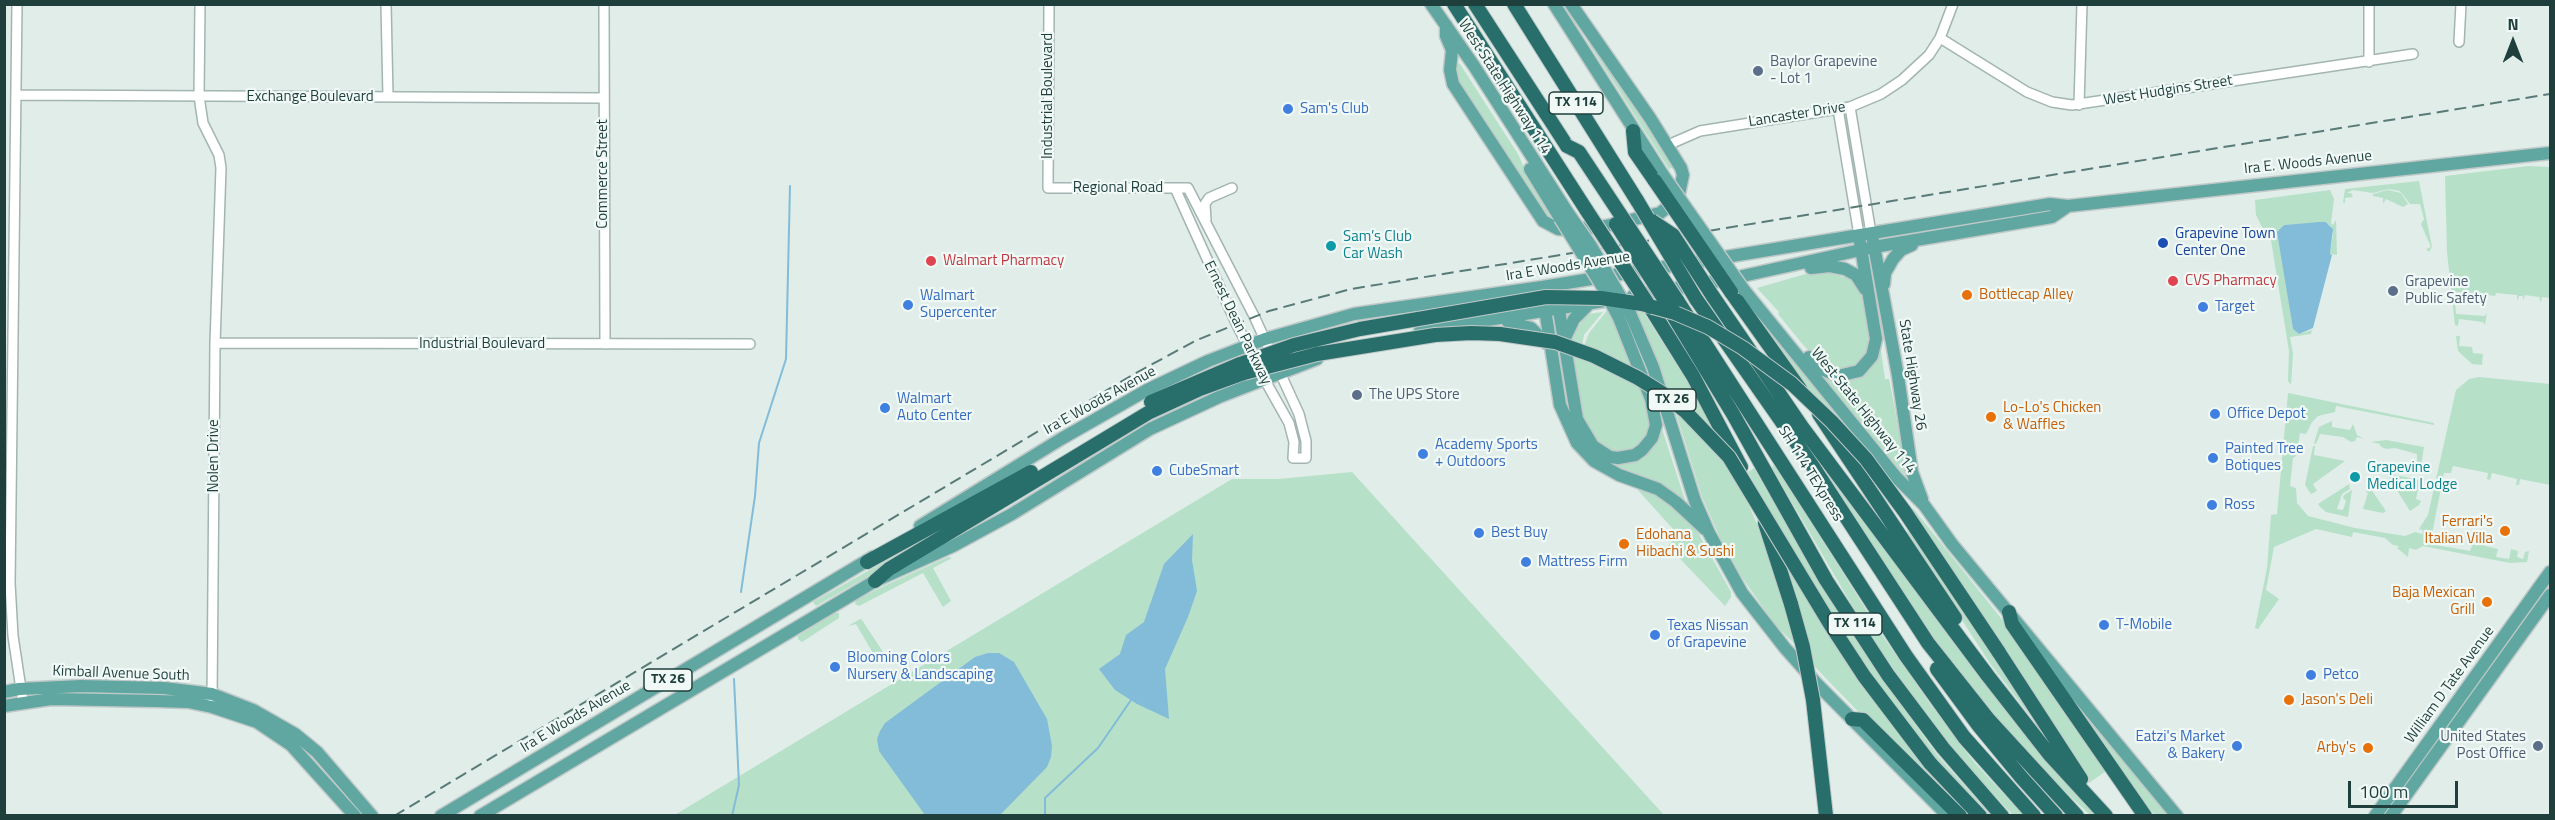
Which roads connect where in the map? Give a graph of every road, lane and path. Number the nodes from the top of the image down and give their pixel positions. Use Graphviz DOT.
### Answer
graph roads {
  1 [pos="17,4"];
  2 [pos="200,4"];
  3 [pos="386,4"];
  4 [pos="604,4"];
  5 [pos="1049,4"];
  6 [pos="1431,4"];
  7 [pos="1454,4"];
  8 [pos="1475,4"];
  9 [pos="1514,4"];
  10 [pos="1554,4"];
  11 [pos="1571,4"];
  12 [pos="1953,4"];
  13 [pos="2082,4"];
  14 [pos="2369,4"];
  15 [pos="2461,4"];
  16 [pos="1446,25"];
  17 [pos="1940,38"];
  18 [pos="2459,42"];
  19 [pos="2413,54"];
  20 [pos="2369,62"];
  21 [pos="17,95"];
  22 [pos="199,96"];
  23 [pos="388,97"];
  24 [pos="603,98"];
  25 [pos="2079,105"];
  26 [pos="1850,107"];
  27 [pos="1838,109"];
  28 [pos="1633,131"];
  29 [pos="1668,146"];
  30 [pos="2550,153"];
  31 [pos="1048,188"];
  32 [pos="1174,188"];
  33 [pos="1188,188"];
  34 [pos="1232,188"];
  35 [pos="2068,206"];
  36 [pos="1650,220"];
  37 [pos="1207,229"];
  38 [pos="1865,234"];
  39 [pos="1922,240"];
  40 [pos="1874,247"];
  41 [pos="1218,248"];
  42 [pos="1861,250"];
  43 [pos="1204,254"];
  44 [pos="1752,274"];
  45 [pos="1555,285"];
  46 [pos="1542,287"];
  47 [pos="1883,291"];
  48 [pos="1741,292"];
  49 [pos="1868,293"];
  50 [pos="1671,301"];
  51 [pos="1589,304"];
  52 [pos="1559,310"];
  53 [pos="1545,312"];
  54 [pos="1624,316"];
  55 [pos="1495,320"];
  56 [pos="1265,339"];
  57 [pos="1564,341"];
  58 [pos="214,343"];
  59 [pos="605,344"];
  60 [pos="750,344"];
  61 [pos="1247,346"];
  62 [pos="1550,348"];
  63 [pos="1242,368"];
  64 [pos="1281,373"];
  65 [pos="1264,379"];
  66 [pos="1823,482"];
  67 [pos="1924,505"];
  68 [pos="1709,533"];
  69 [pos="867,562"];
  70 [pos="2550,572"];
  71 [pos="875,580"];
  72 [pos="2547,586"];
  73 [pos="2550,595"];
  74 [pos="2009,612"];
  75 [pos="2497,657"];
  76 [pos="1979,664"];
  77 [pos="19,689"];
  78 [pos="4,692"];
  79 [pos="212,701"];
  80 [pos="23,702"];
  81 [pos="631,702"];
  82 [pos="4,706"];
  83 [pos="1852,719"];
  84 [pos="631,726"];
  85 [pos="295,741"];
  86 [pos="2385,813"];
  87 [pos="355,816"];
  88 [pos="372,816"];
  89 [pos="441,816"];
  90 [pos="480,816"];
  91 [pos="1826,816"];
  92 [pos="1948,816"];
  93 [pos="1960,816"];
  94 [pos="1980,816"];
  95 [pos="2002,816"];
  96 [pos="2034,816"];
  97 [pos="2056,816"];
  98 [pos="2077,816"];
  99 [pos="2109,816"];
  100 [pos="2145,816"];
  101 [pos="2177,816"];
  1 -- 21 [label="street"];
  2 -- 22 [label="street, Nolen Drive"];
  3 -- 23 [label="street"];
  4 -- 24 [label="street, Commerce Street"];
  5 -- 31 [label="street, Industrial Boulevard"];
  6 -- 16 [label="main road, West State Highway 114"];
  7 -- 91 [label="highway, bridge"];
  8 -- 50 [label="highway, TX 114, bridge"];
  9 -- 36 [label="highway, TX 114, bridge"];
  10 -- 28 [label="main road"];
  11 -- 29 [label="main road"];
  12 -- 17 [label="street, Lancaster Drive"];
  13 -- 25 [label="street"];
  14 -- 20 [label="street"];
  15 -- 18 [label="street"];
  16 -- 29 [label="main road"];
  16 -- 54 [label="main road, West State Highway 114, bridge"];
  17 -- 25 [label="street, West Hudgins Street"];
  17 -- 26 [label="street, Lancaster Drive"];
  19 -- 20 [label="street, West Hudgins Street"];
  20 -- 25 [label="street, West Hudgins Street"];
  21 -- 22 [label="street, Exchange Boulevard"];
  21 -- 77 [label="street"];
  22 -- 23 [label="street, Exchange Boulevard"];
  22 -- 58 [label="street, Nolen Drive"];
  23 -- 24 [label="street, Exchange Boulevard"];
  24 -- 59 [label="street, Commerce Street"];
  26 -- 27 [label="street, Lancaster Drive"];
  26 -- 38 [label="street"];
  27 -- 29 [label="street, Lancaster Drive"];
  27 -- 38 [label="street"];
  28 -- 48 [label="highway, bridge"];
  30 -- 35 [label="main road, Ira E. Woods Avenue"];
  31 -- 32 [label="street, Regional Road"];
  32 -- 33 [label="street, Regional Road"];
  32 -- 43 [label="street, Ernest Dean Parkway"];
  33 -- 37 [label="street, Ernest Dean Parkway"];
  34 -- 37 [label="street"];
  35 -- 38 [label="main road, Ira E. Woods Avenue"];
  35 -- 39 [label="main road, Ira E. Woods Avenue"];
  36 -- 66 [label="highway, TX 114, bridge"];
  36 -- 76 [label="highway, bridge"];
  37 -- 41 [label="street, Ernest Dean Parkway"];
  38 -- 40 [label="main road, State Highway 26"];
  38 -- 42 [label="main road"];
  38 -- 45 [label="main road, Ira E Woods Avenue / TX 26"];
  39 -- 40 [label="main road, Ira E. Woods Avenue"];
  39 -- 47 [label="main road"];
  40 -- 42 [label="main road, Ira E. Woods Avenue"];
  40 -- 47 [label="main road, State Highway 26"];
  41 -- 43 [label="street"];
  41 -- 56 [label="street, Ernest Dean Parkway"];
  42 -- 44 [label="main road"];
  42 -- 49 [label="main road"];
  43 -- 61 [label="street, Ernest Dean Parkway"];
  44 -- 49 [label="main road"];
  44 -- 51 [label="main road"];
  45 -- 46 [label="main road, Ira E Woods Avenue / TX 26"];
  45 -- 52 [label="main road"];
  46 -- 53 [label="main road"];
  46 -- 56 [label="main road, Ira E Woods Avenue / TX 26"];
  47 -- 67 [label="main road, State Highway 26"];
  48 -- 49 [label="main road"];
  48 -- 67 [label="main road, West State Highway 114"];
  48 -- 76 [label="highway"];
  50 -- 95 [label="highway, TX 114"];
  50 -- 96 [label="highway, SH 114 TEXpress"];
  51 -- 52 [label="main road"];
  51 -- 57 [label="main road"];
  52 -- 53 [label="main road"];
  52 -- 57 [label="main road"];
  53 -- 55 [label="main road"];
  53 -- 62 [label="main road"];
  54 -- 57 [label="main road"];
  54 -- 68 [label="main road, West State Highway 114"];
  55 -- 62 [label="main road"];
  55 -- 64 [label="main road"];
  56 -- 61 [label="main road, Ira E Woods Avenue / TX 26"];
  56 -- 64 [label="street, Ernest Dean Parkway"];
  58 -- 59 [label="street, Industrial Boulevard"];
  58 -- 79 [label="street, Nolen Drive"];
  59 -- 60 [label="street, Industrial Boulevard"];
  61 -- 65 [label="street, Ernest Dean Parkway"];
  61 -- 69 [label="main road, Ira E Woods Avenue / TX 26"];
  62 -- 68 [label="main road"];
  63 -- 69 [label="highway"];
  63 -- 71 [label="highway, TX 26"];
  63 -- 94 [label="highway, TX 26, bridge"];
  63 -- 99 [label="highway, bridge"];
  64 -- 65 [label="main road"];
  64 -- 65 [label="street, Ernest Dean Parkway"];
  65 -- 71 [label="main road"];
  66 -- 97 [label="highway, SH 114 TEXpress"];
  66 -- 98 [label="highway, TX 114"];
  67 -- 74 [label="main road, West State Highway 114"];
  68 -- 83 [label="main road, West State Highway 114"];
  69 -- 81 [label="main road, Ira E Woods Avenue / TX 26"];
  70 -- 72 [label="main road, William D Tate Avenue"];
  71 -- 84 [label="main road, TX 26"];
  72 -- 75 [label="main road, William D Tate Avenue"];
  73 -- 75 [label="main road, William D Tate Avenue"];
  74 -- 100 [label="highway"];
  74 -- 101 [label="main road, West State Highway 114"];
  75 -- 86 [label="main road, William D Tate Avenue"];
  76 -- 99 [label="highway"];
  77 -- 78 [label="main road, Kimball Avenue South"];
  77 -- 79 [label="main road, Kimball Avenue South"];
  77 -- 80 [label="street"];
  79 -- 80 [label="main road, Kimball Avenue South"];
  79 -- 85 [label="main road, Kimball Avenue South"];
  80 -- 82 [label="main road, Kimball Avenue South"];
  81 -- 84 [label="main road"];
  81 -- 89 [label="main road, Ira E Woods Avenue / TX 26"];
  83 -- 92 [label="main road, West State Highway 114"];
  83 -- 93 [label="highway"];
  84 -- 90 [label="main road, TX 26"];
  85 -- 87 [label="main road, Kimball Avenue South"];
  85 -- 88 [label="main road, Kimball Avenue South"];
}
